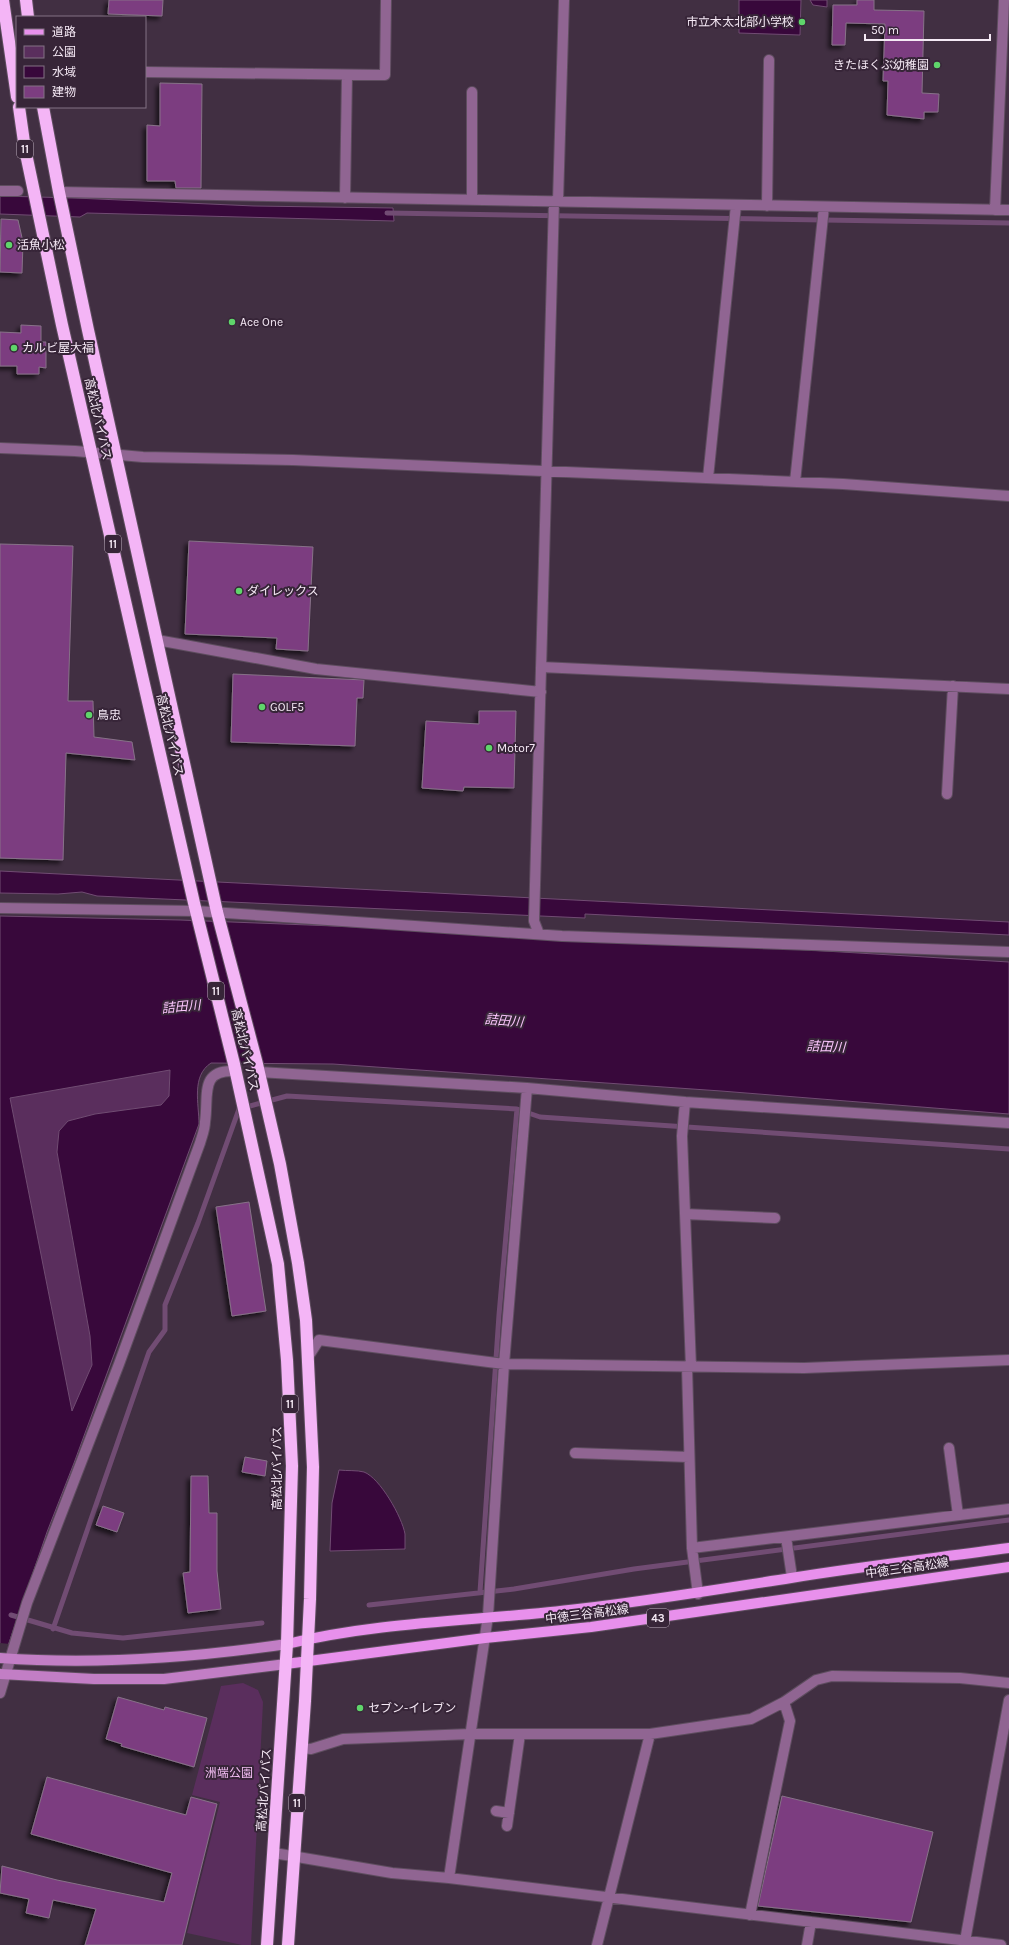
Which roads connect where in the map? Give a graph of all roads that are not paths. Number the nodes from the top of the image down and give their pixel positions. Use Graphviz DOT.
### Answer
graph roads {
  1 [pos="3,0"];
  2 [pos="26,0"];
  3 [pos="386,0"];
  4 [pos="564,0"];
  5 [pos="1004,0"];
  6 [pos="28,16"];
  7 [pos="3,26"];
  8 [pos="769,60"];
  9 [pos="146,72"];
  10 [pos="347,75"];
  11 [pos="16,92"];
  12 [pos="472,92"];
  13 [pos="19,108"];
  14 [pos="43,108"];
  15 [pos="0,191"];
  16 [pos="18,191"];
  17 [pos="59,195"];
  18 [pos="345,198"];
  19 [pos="472,200"];
  20 [pos="556,202"];
  21 [pos="736,205"];
  22 [pos="768,206"];
  23 [pos="824,207"];
  24 [pos="995,210"];
  25 [pos="1009,210"];
  26 [pos="0,448"];
  27 [pos="92,453"];
  28 [pos="116,455"];
  29 [pos="547,471"];
  30 [pos="708,478"];
  31 [pos="795,482"];
  32 [pos="1009,496"];
  33 [pos="157,640"];
  34 [pos="541,667"];
  35 [pos="953,686"];
  36 [pos="1009,689"];
  37 [pos="541,692"];
  38 [pos="947,794"];
  39 [pos="0,908"];
  40 [pos="196,911"];
  41 [pos="217,912"];
  42 [pos="539,934"];
  43 [pos="1009,952"];
  44 [pos="235,1069"];
  45 [pos="259,1070"];
  46 [pos="527,1088"];
  47 [pos="685,1102"];
  48 [pos="1009,1123"];
  49 [pos="685,1214"];
  50 [pos="776,1218"];
  51 [pos="308,1357"];
  52 [pos="1009,1360"];
  53 [pos="504,1364"];
  54 [pos="689,1367"];
  55 [pos="949,1448"];
  56 [pos="575,1452"];
  57 [pos="689,1457"];
  58 [pos="1009,1509"];
  59 [pos="958,1515"];
  60 [pos="786,1537"];
  61 [pos="692,1548"];
  62 [pos="1009,1548"];
  63 [pos="1009,1567"];
  64 [pos="792,1578"];
  65 [pos="698,1594"];
  66 [pos="488,1616"];
  67 [pos="485,1638"];
  68 [pos="308,1639"];
  69 [pos="287,1644"];
  70 [pos="5,1658"];
  71 [pos="306,1662"];
  72 [pos="286,1664"];
  73 [pos="3,1675"];
  74 [pos="1009,1683"];
  75 [pos="0,1693"];
  76 [pos="1009,1700"];
  77 [pos="784,1702"];
  78 [pos="470,1734"];
  79 [pos="520,1734"];
  80 [pos="650,1734"];
  81 [pos="301,1748"];
  82 [pos="496,1811"];
  83 [pos="509,1813"];
  84 [pos="507,1826"];
  85 [pos="274,1853"];
  86 [pos="294,1856"];
  87 [pos="449,1878"];
  88 [pos="610,1897"];
  89 [pos="750,1914"];
  90 [pos="811,1922"];
  91 [pos="929,1941"];
  92 [pos="965,1941"];
  93 [pos="267,1945"];
  94 [pos="288,1945"];
  95 [pos="596,1945"];
  96 [pos="807,1945"];
  97 [pos="1001,1945"];
  1 -- 7 [label="highway"];
  2 -- 6 [label="highway"];
  3 -- 10 [label="street"];
  4 -- 20 [label="street"];
  5 -- 24 [label="street"];
  7 -- 11 [label="highway"];
  8 -- 22 [label="street"];
  9 -- 10 [label="street"];
  10 -- 18 [label="street"];
  12 -- 19 [label="street"];
  13 -- 27 [label="highway, 高松北バイパス / 11"];
  14 -- 17 [label="highway, 高松北バイパス / 11"];
  15 -- 16 [label="street"];
  17 -- 18 [label="street"];
  17 -- 28 [label="highway, 高松北バイパス / 11"];
  18 -- 19 [label="street"];
  19 -- 20 [label="street"];
  20 -- 21 [label="street"];
  20 -- 29 [label="street"];
  21 -- 22 [label="street"];
  21 -- 30 [label="street"];
  22 -- 23 [label="street"];
  23 -- 24 [label="street"];
  23 -- 31 [label="street"];
  24 -- 25 [label="street"];
  26 -- 27 [label="street"];
  27 -- 28 [label="street"];
  27 -- 40 [label="highway, 高松北バイパス / 11"];
  28 -- 29 [label="street"];
  28 -- 33 [label="highway, 高松北バイパス / 11"];
  29 -- 30 [label="street"];
  29 -- 34 [label="street"];
  30 -- 31 [label="street"];
  31 -- 32 [label="street"];
  33 -- 37 [label="street"];
  33 -- 41 [label="highway, 高松北バイパス / 11"];
  34 -- 35 [label="street"];
  34 -- 37 [label="street"];
  35 -- 36 [label="street"];
  35 -- 38 [label="street"];
  37 -- 42 [label="street"];
  39 -- 40 [label="street"];
  40 -- 41 [label="street"];
  40 -- 44 [label="highway, 高松北バイパス / 11"];
  41 -- 42 [label="street"];
  41 -- 45 [label="highway, 高松北バイパス / 11"];
  42 -- 43 [label="street"];
  44 -- 69 [label="highway, 高松北バイパス / 11"];
  44 -- 70 [label="street"];
  45 -- 46 [label="street"];
  45 -- 51 [label="highway, 高松北バイパス / 11"];
  46 -- 47 [label="street"];
  46 -- 53 [label="street"];
  47 -- 48 [label="street"];
  47 -- 49 [label="street"];
  49 -- 50 [label="street"];
  49 -- 54 [label="street"];
  51 -- 53 [label="street"];
  51 -- 68 [label="highway, 高松北バイパス / 11"];
  52 -- 54 [label="street"];
  53 -- 54 [label="street"];
  53 -- 66 [label="street"];
  54 -- 57 [label="street"];
  55 -- 59 [label="street"];
  56 -- 57 [label="street"];
  57 -- 61 [label="street"];
  58 -- 59 [label="street"];
  59 -- 60 [label="street"];
  60 -- 61 [label="street"];
  60 -- 64 [label="street"];
  61 -- 65 [label="street"];
  62 -- 64 [label="main road, 中徳三谷高松線 / 43"];
  63 -- 67 [label="main road, 中徳三谷高松線 / 43"];
  64 -- 65 [label="main road, 中徳三谷高松線 / 43"];
  65 -- 66 [label="main road, 中徳三谷高松線 / 43"];
  66 -- 67 [label="street"];
  66 -- 68 [label="main road, 中徳三谷高松線 / 43"];
  67 -- 71 [label="main road, 中徳三谷高松線 / 43"];
  67 -- 78 [label="street"];
  68 -- 69 [label="main road, 中徳三谷高松線 / 43"];
  68 -- 71 [label="highway, 高松北バイパス / 11"];
  69 -- 70 [label="street"];
  69 -- 72 [label="highway, 高松北バイパス / 11"];
  70 -- 73 [label="street"];
  71 -- 72 [label="main road, 中徳三谷高松線 / 43"];
  71 -- 81 [label="highway, 高松北バイパス / 11"];
  72 -- 73 [label="street"];
  72 -- 85 [label="highway, 高松北バイパス / 11"];
  73 -- 75 [label="street"];
  74 -- 77 [label="street"];
  76 -- 92 [label="street"];
  77 -- 80 [label="street"];
  77 -- 89 [label="street"];
  78 -- 79 [label="street"];
  78 -- 81 [label="street"];
  78 -- 87 [label="street"];
  79 -- 80 [label="street"];
  79 -- 83 [label="street"];
  80 -- 88 [label="street"];
  81 -- 86 [label="highway, 高松北バイパス / 11"];
  82 -- 83 [label="street"];
  83 -- 84 [label="street"];
  85 -- 86 [label="street"];
  85 -- 93 [label="highway, 高松北バイパス / 11"];
  86 -- 87 [label="street"];
  86 -- 94 [label="highway, 高松北バイパス / 11"];
  87 -- 88 [label="street"];
  88 -- 89 [label="street"];
  88 -- 95 [label="street"];
  89 -- 90 [label="street"];
  90 -- 91 [label="street"];
  90 -- 96 [label="street"];
  91 -- 92 [label="street"];
  92 -- 97 [label="street"];
}
